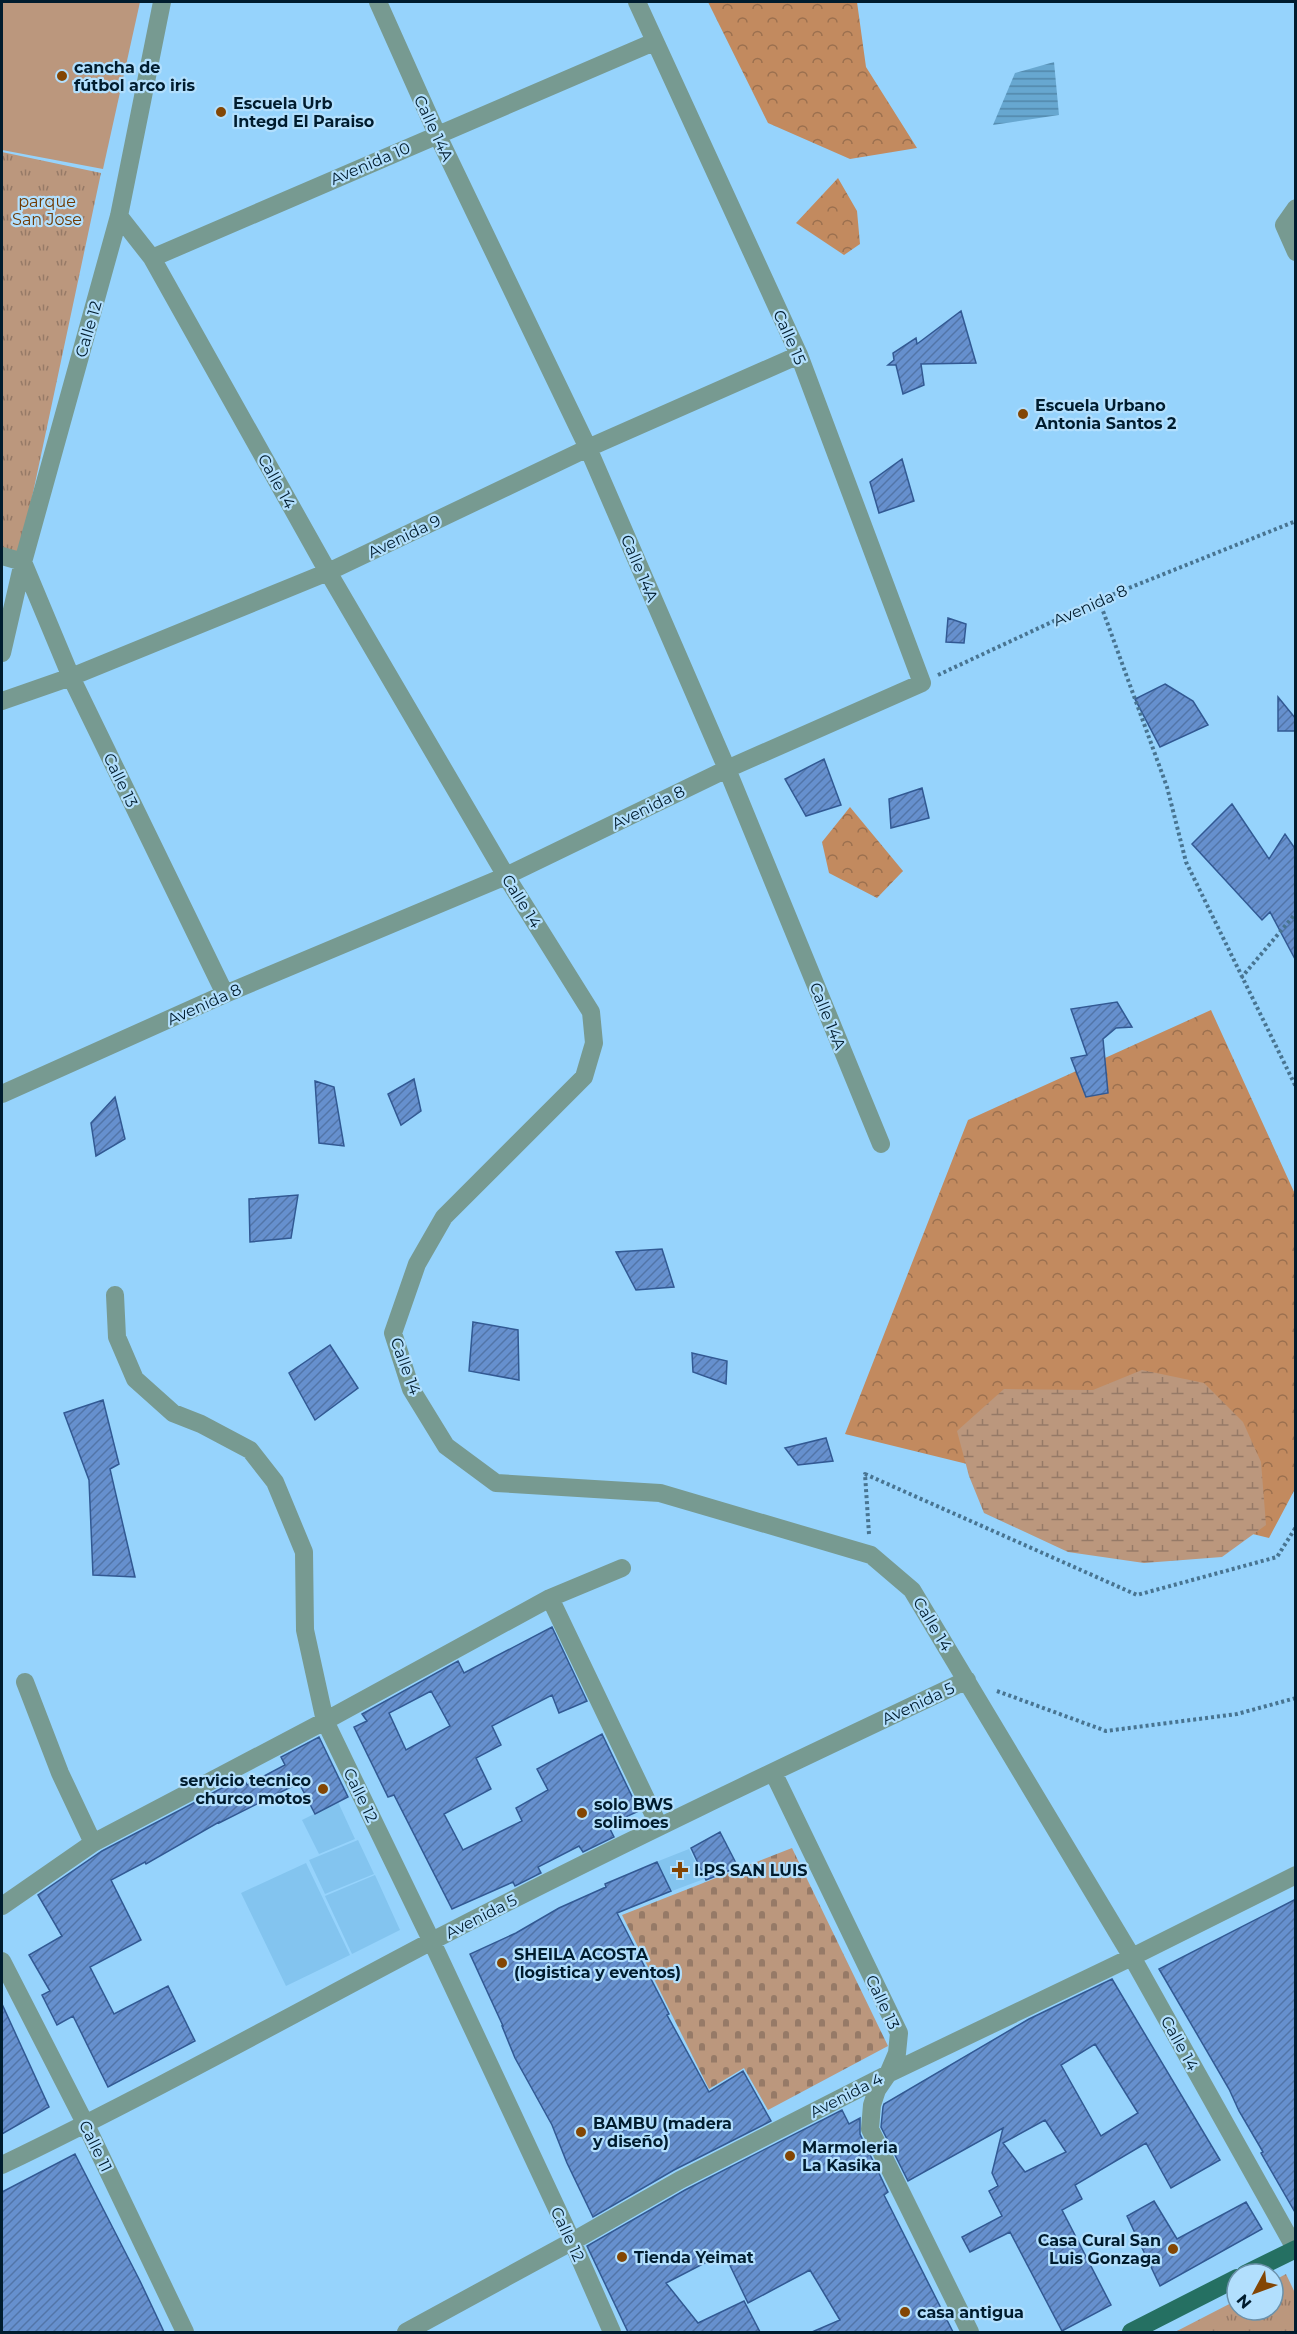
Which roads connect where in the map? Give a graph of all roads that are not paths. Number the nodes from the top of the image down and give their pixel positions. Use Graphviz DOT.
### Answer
graph roads {
  1 [pos="162,2"];
  2 [pos="378,2"];
  3 [pos="637,2"];
  4 [pos="654,42"];
  5 [pos="437,134"];
  6 [pos="1296,208"];
  7 [pos="119,216"];
  8 [pos="1296,252"];
  9 [pos="152,258"];
  10 [pos="799,355"];
  11 [pos="588,447"];
  12 [pos="2,556"];
  13 [pos="23,562"];
  14 [pos="328,572"];
  15 [pos="2,653"];
  16 [pos="71,677"];
  17 [pos="922,683"];
  18 [pos="2,701"];
  19 [pos="726,769"];
  20 [pos="506,876"];
  21 [pos="225,994"];
  22 [pos="2,1094"];
  23 [pos="880,1144"];
  24 [pos="115,1295"];
  25 [pos="622,1568"];
  26 [pos="550,1598"];
  27 [pos="967,1680"];
  28 [pos="25,1682"];
  29 [pos="325,1721"];
  30 [pos="773,1772"];
  31 [pos="659,1826"];
  32 [pos="93,1843"];
  33 [pos="1296,1875"];
  34 [pos="2,1906"];
  35 [pos="432,1942"];
  36 [pos="1132,1957"];
  37 [pos="2,1961"];
  38 [pos="888,2074"];
  39 [pos="86,2124"];
  40 [pos="2,2165"];
  41 [pos="572,2241"];
  42 [pos="1295,2249"];
  43 [pos="1269,2262"];
  44 [pos="1225,2284"];
  45 [pos="185,2332"];
  46 [pos="406,2332"];
  47 [pos="612,2332"];
  48 [pos="970,2332"];
  49 [pos="1131,2332"];
  1 -- 7 [label="street, Calle 12"];
  2 -- 5 [label="street, Calle 14A"];
  3 -- 4 [label="street, Calle 15"];
  4 -- 5 [label="street, Avenida 10"];
  4 -- 10 [label="street, Calle 15"];
  5 -- 9 [label="street, Avenida 10"];
  5 -- 11 [label="street, Calle 14A"];
  6 -- 8 [label="street"];
  7 -- 9 [label="street, Calle 14"];
  7 -- 13 [label="street, Calle 12"];
  9 -- 14 [label="street, Calle 14"];
  10 -- 11 [label="street, Avenida 9"];
  10 -- 17 [label="street, Calle 15"];
  11 -- 14 [label="street, Avenida 9"];
  11 -- 19 [label="street, Calle 14A"];
  12 -- 13 [label="street"];
  13 -- 15 [label="street, Calle 12"];
  13 -- 16 [label="street, Calle 13"];
  14 -- 16 [label="street, Avenida 9"];
  14 -- 20 [label="street, Calle 14"];
  16 -- 18 [label="street, Avenida 9"];
  16 -- 21 [label="street, Calle 13"];
  17 -- 19 [label="street, Avenida 8"];
  19 -- 20 [label="street, Avenida 8"];
  19 -- 23 [label="street, Calle 14A"];
  20 -- 21 [label="street, Avenida 8"];
  20 -- 27 [label="street, Calle 14"];
  21 -- 22 [label="street, Avenida 8"];
  24 -- 29 [label="street, Calle 12"];
  25 -- 26 [label="street"];
  26 -- 29 [label="street"];
  26 -- 31 [label="street"];
  27 -- 30 [label="street, Avenida 5"];
  27 -- 36 [label="street, Calle 14"];
  28 -- 32 [label="street"];
  29 -- 32 [label="street"];
  29 -- 35 [label="street, Calle 12"];
  30 -- 31 [label="street, Avenida 5"];
  30 -- 38 [label="street, Calle 13"];
  31 -- 35 [label="street, Avenida 5"];
  32 -- 34 [label="street"];
  33 -- 36 [label="street, Avenida 4"];
  35 -- 39 [label="street, Avenida 5"];
  35 -- 41 [label="street, Calle 12"];
  36 -- 38 [label="street, Avenida 4"];
  36 -- 42 [label="street, Calle 14"];
  37 -- 39 [label="street, Calle 11"];
  38 -- 41 [label="street, Avenida 4"];
  38 -- 48 [label="street, Calle 13"];
  39 -- 40 [label="street, Avenida 5"];
  39 -- 45 [label="street, Calle 11"];
  41 -- 46 [label="street, Avenida 4"];
  41 -- 47 [label="street, Calle 12"];
  42 -- 43 [label="main road"];
  44 -- 49 [label="main road"];
}
